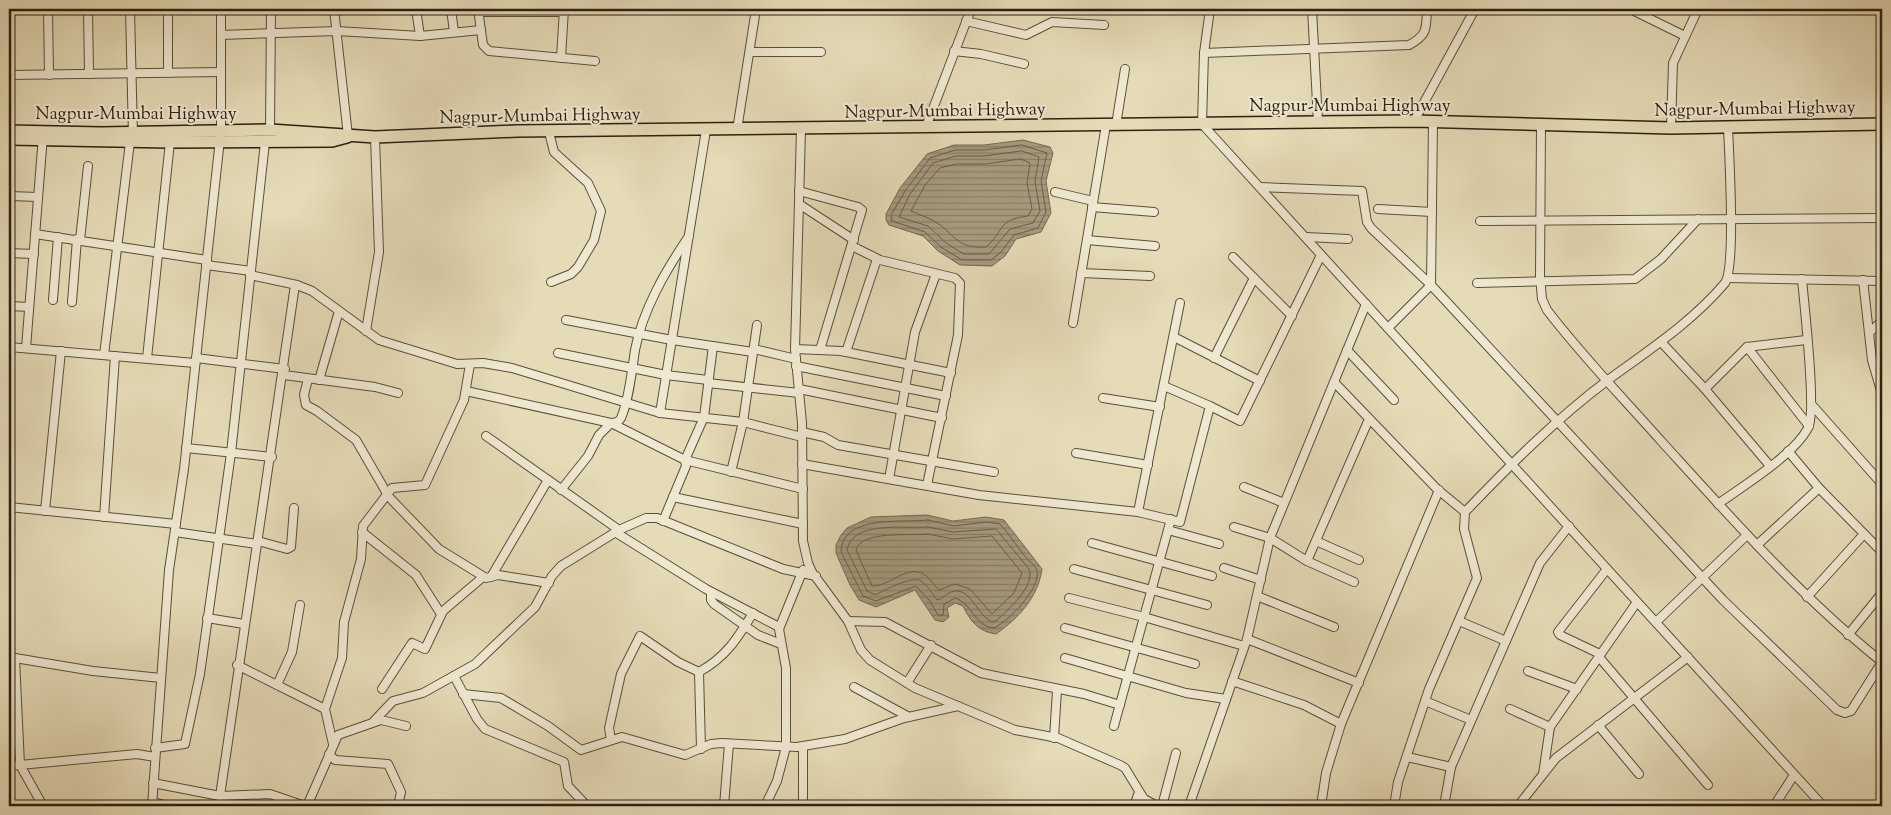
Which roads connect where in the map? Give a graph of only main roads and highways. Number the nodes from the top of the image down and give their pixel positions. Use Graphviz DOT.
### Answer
graph roads {
  1 [pos="1882,124"];
  2 [pos="9,131"];
  3 [pos="43,136"];
  4 [pos="348,136"];
  5 [pos="132,138"];
  6 [pos="9,139"];
  1 -- 4 [label="highway, Nagpur-Mumbai Highway"];
  2 -- 3 [label="highway, Nagpur-Mumbai Highway"];
  3 -- 5 [label="highway"];
  3 -- 6 [label="highway"];
  4 -- 5 [label="highway, Nagpur-Mumbai Highway"];
  4 -- 5 [label="highway"];
}
